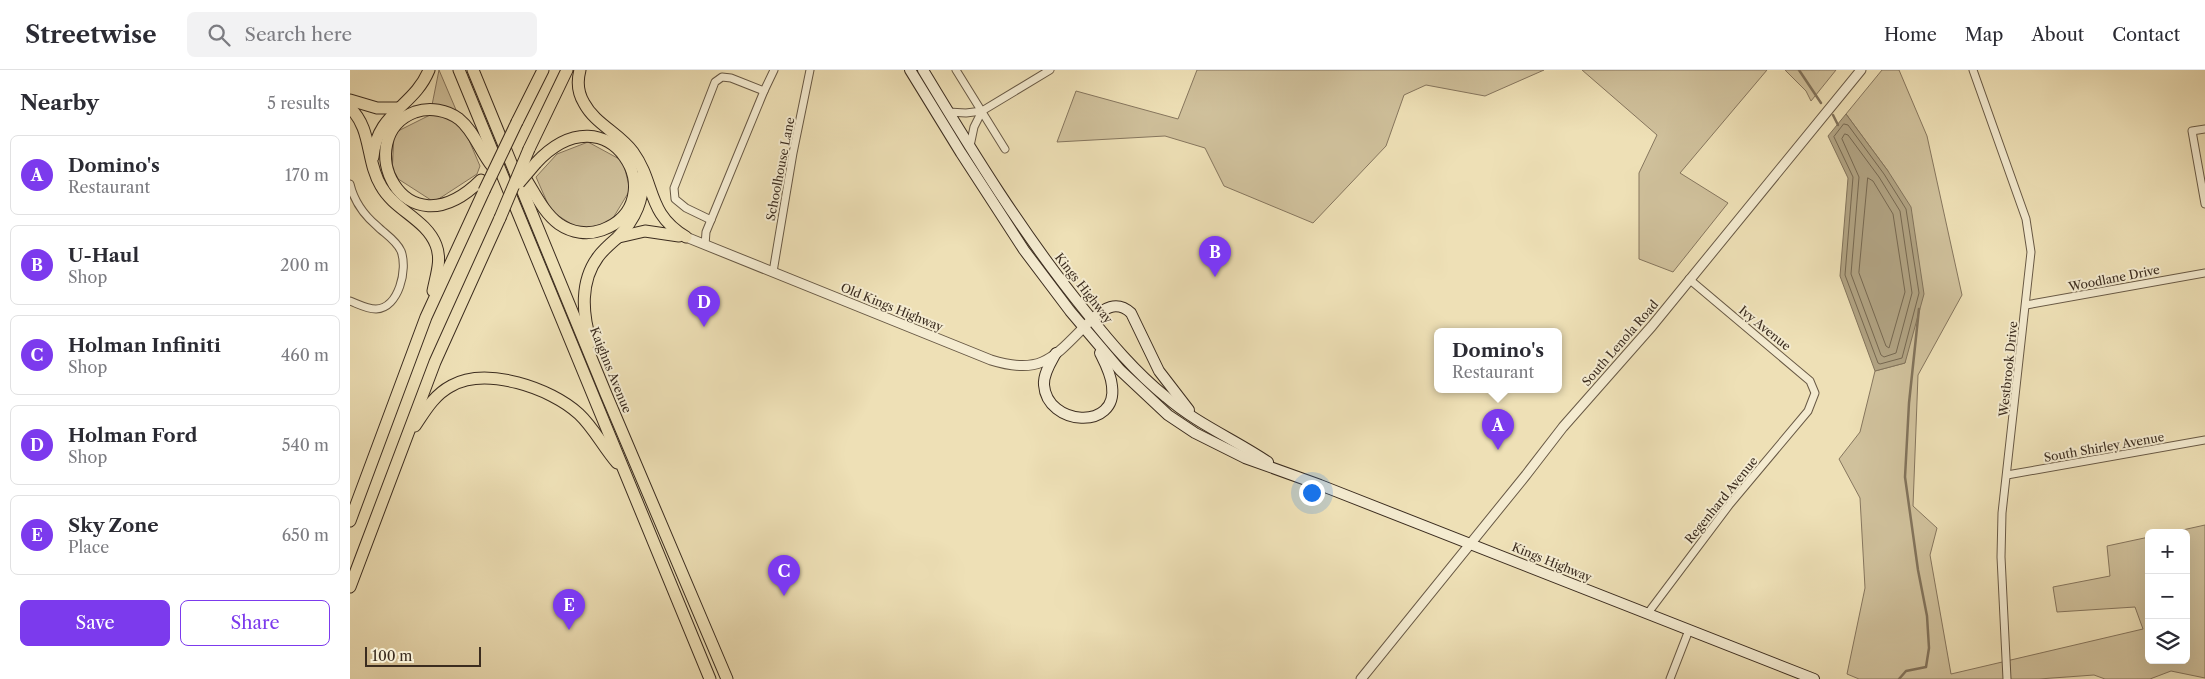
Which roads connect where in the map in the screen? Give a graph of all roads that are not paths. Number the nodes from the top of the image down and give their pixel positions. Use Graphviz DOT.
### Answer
graph roads {
  1 [pos="429,70"];
  2 [pos="459,70"];
  3 [pos="473,70"];
  4 [pos="542,70"];
  5 [pos="567,70"];
  6 [pos="580,70"];
  7 [pos="774,70"];
  8 [pos="810,70"];
  9 [pos="910,70"];
  10 [pos="923,70"];
  11 [pos="956,70"];
  12 [pos="1050,70"];
  13 [pos="1861,70"];
  14 [pos="1973,70"];
  15 [pos="764,90"];
  16 [pos="350,100"];
  17 [pos="350,108"];
  18 [pos="400,108"];
  19 [pos="982,111"];
  20 [pos="948,112"];
  21 [pos="2205,128"];
  22 [pos="970,146"];
  23 [pos="1005,149"];
  24 [pos="511,160"];
  25 [pos="373,166"];
  26 [pos="643,172"];
  27 [pos="503,180"];
  28 [pos="350,184"];
  29 [pos="482,186"];
  30 [pos="514,187"];
  31 [pos="2205,204"];
  32 [pos="711,220"];
  33 [pos="617,237"];
  34 [pos="686,237"];
  35 [pos="705,245"];
  36 [pos="773,272"];
  37 [pos="2205,273"];
  38 [pos="1689,279"];
  39 [pos="350,301"];
  40 [pos="2026,305"];
  41 [pos="426,316"];
  42 [pos="1092,320"];
  43 [pos="1083,328"];
  44 [pos="1096,343"];
  45 [pos="1056,353"];
  46 [pos="601,382"];
  47 [pos="1812,401"];
  48 [pos="1198,421"];
  49 [pos="405,439"];
  50 [pos="2205,440"];
  51 [pos="622,468"];
  52 [pos="1279,469"];
  53 [pos="2007,475"];
  54 [pos="350,521"];
  55 [pos="1471,544"];
  56 [pos="350,587"];
  57 [pos="1648,613"];
  58 [pos="1689,630"];
  59 [pos="710,679"];
  60 [pos="727,679"];
  61 [pos="1361,679"];
  62 [pos="1670,679"];
  63 [pos="1814,679"];
  64 [pos="2007,679"];
  1 -- 18 [label="highway"];
  2 -- 27 [label="highway"];
  3 -- 24 [label="highway, Kaighns Avenue"];
  4 -- 29 [label="highway, bridge"];
  5 -- 30 [label="highway, bridge"];
  6 -- 26 [label="highway"];
  7 -- 15 [label="street"];
  8 -- 36 [label="street, Schoolhouse Lane"];
  9 -- 43 [label="main road, Kings Highway"];
  10 -- 20 [label="main road, Kings Highway"];
  11 -- 19 [label="street"];
  12 -- 19 [label="street"];
  13 -- 38 [label="street, South Lenola Road"];
  14 -- 40 [label="street, Westbrook Drive"];
  15 -- 32 [label="street"];
  15 -- 32 [label="street"];
  16 -- 18 [label="highway"];
  17 -- 25 [label="highway"];
  18 -- 25 [label="highway"];
  19 -- 20 [label="street"];
  19 -- 22 [label="street"];
  19 -- 23 [label="street"];
  20 -- 22 [label="main road, Kings Highway"];
  21 -- 31 [label="street"];
  22 -- 42 [label="main road, Kings Highway"];
  24 -- 30 [label="highway, bridge"];
  24 -- 46 [label="highway, Kaighns Avenue"];
  25 -- 41 [label="highway"];
  26 -- 33 [label="highway"];
  26 -- 34 [label="highway"];
  27 -- 29 [label="highway"];
  27 -- 51 [label="highway"];
  28 -- 39 [label="street"];
  29 -- 41 [label="highway"];
  30 -- 49 [label="highway, bridge"];
  32 -- 35 [label="street"];
  33 -- 34 [label="highway"];
  33 -- 46 [label="highway"];
  34 -- 35 [label="street, Old Kings Highway"];
  35 -- 36 [label="street, Old Kings Highway"];
  36 -- 45 [label="street, Old Kings Highway"];
  37 -- 40 [label="street, Woodlane Drive"];
  38 -- 47 [label="street, Ivy Avenue"];
  38 -- 55 [label="street, South Lenola Road"];
  40 -- 53 [label="street, Westbrook Drive"];
  41 -- 54 [label="highway"];
  42 -- 43 [label="street, Old Kings Highway"];
  42 -- 48 [label="main road, Kings Highway"];
  42 -- 48 [label="main road"];
  43 -- 44 [label="main road"];
  43 -- 45 [label="street, Old Kings Highway"];
  44 -- 45 [label="main road"];
  44 -- 52 [label="main road, Kings Highway"];
  46 -- 60 [label="highway, Kaighns Avenue"];
  47 -- 57 [label="street, Regenhard Avenue"];
  48 -- 52 [label="main road, Kings Highway"];
  49 -- 51 [label="highway"];
  49 -- 56 [label="highway"];
  50 -- 53 [label="street, South Shirley Avenue"];
  51 -- 59 [label="highway"];
  52 -- 55 [label="main road, Kings Highway"];
  53 -- 64 [label="street, Westbrook Drive"];
  55 -- 57 [label="main road, Kings Highway"];
  55 -- 61 [label="street, South Lenola Road"];
  57 -- 58 [label="main road, Kings Highway"];
  58 -- 62 [label="street"];
  58 -- 63 [label="main road, Kings Highway"];
}
